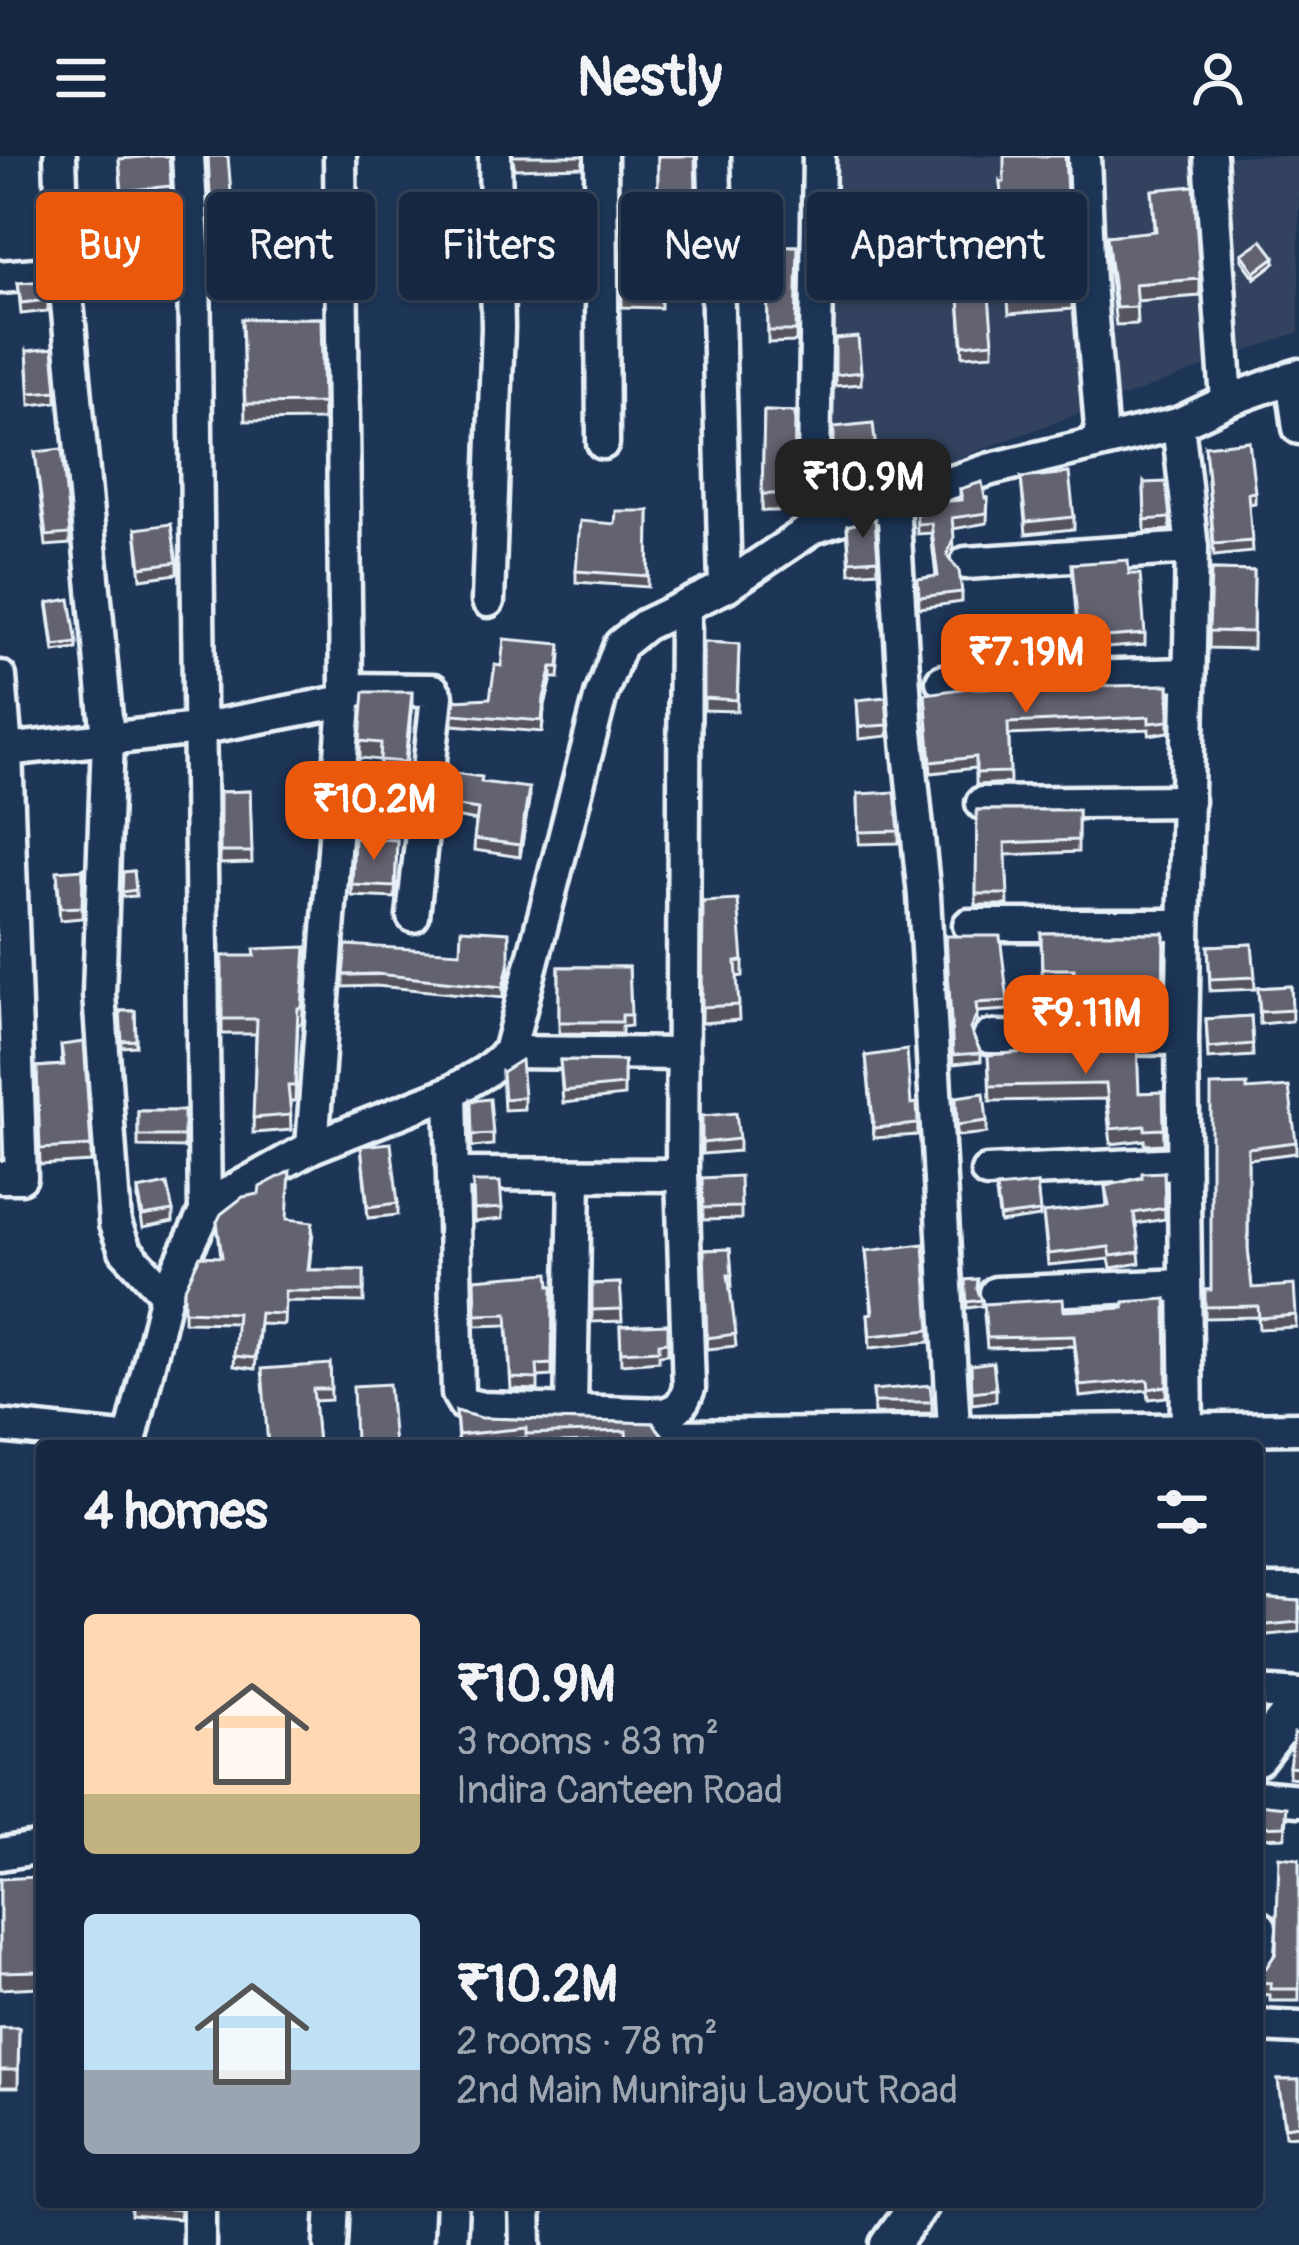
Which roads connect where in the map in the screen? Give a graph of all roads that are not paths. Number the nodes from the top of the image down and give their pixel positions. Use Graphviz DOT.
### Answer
graph roads {
  1 [pos="60,156"];
  2 [pos="188,156"];
  3 [pos="340,156"];
  4 [pos="495,156"];
  5 [pos="601,156"];
  6 [pos="714,156"];
  7 [pos="819,156"];
  8 [pos="1084,156"];
  9 [pos="1210,156"];
  10 [pos="61,192"];
  11 [pos="194,261"];
  12 [pos="183,262"];
  13 [pos="36,273"];
  14 [pos="0,277"];
  15 [pos="67,300"];
  16 [pos="1296,376"];
  17 [pos="1227,400"];
  18 [pos="1178,424"];
  19 [pos="1299,428"];
  20 [pos="1102,440"];
  21 [pos="603,442"];
  22 [pos="893,502"];
  23 [pos="813,528"];
  24 [pos="1192,548"];
  25 [pos="966,563"];
  26 [pos="725,587"];
  27 [pos="488,601"];
  28 [pos="685,609"];
  29 [pos="1188,674"];
  30 [pos="0,677"];
  31 [pos="942,681"];
  32 [pos="345,695"];
  33 [pos="198,729"];
  34 [pos="108,738"];
  35 [pos="6,750"];
  36 [pos="1188,801"];
  37 [pos="982,802"];
  38 [pos="413,916"];
  39 [pos="969,925"];
  40 [pos="1184,926"];
  41 [pos="989,1037"];
  42 [pos="1182,1039"];
  43 [pos="508,1052"];
  44 [pos="682,1054"];
  45 [pos="451,1092"];
  46 [pos="312,1148"];
  47 [pos="1182,1163"];
  48 [pos="987,1172"];
  49 [pos="454,1174"];
  50 [pos="575,1174"];
  51 [pos="682,1175"];
  52 [pos="0,1177"];
  53 [pos="205,1211"];
  54 [pos="1185,1286"];
  55 [pos="997,1293"];
  56 [pos="166,1294"];
  57 [pos="571,1408"];
  58 [pos="664,1414"];
  59 [pos="0,1426"];
  60 [pos="1299,1428"];
  61 [pos="1187,1429"];
  62 [pos="954,1430"];
  63 [pos="106,1440"];
  64 [pos="130,1440"];
  65 [pos="1263,1591"];
  66 [pos="1299,1591"];
  67 [pos="1263,1693"];
  68 [pos="1299,1698"];
  69 [pos="1263,1748"];
  70 [pos="1263,1797"];
  71 [pos="1299,1800"];
  72 [pos="36,1848"];
  73 [pos="0,1854"];
  74 [pos="1263,2026"];
  75 [pos="1299,2028"];
  76 [pos="199,2208"];
  77 [pos="333,2208"];
  78 [pos="452,2208"];
  79 [pos="526,2208"];
  80 [pos="917,2208"];
  81 [pos="199,2245"];
  82 [pos="331,2245"];
  83 [pos="450,2245"];
  84 [pos="526,2245"];
  85 [pos="890,2245"];
  1 -- 10 [label="street"];
  2 -- 11 [label="street"];
  3 -- 32 [label="street"];
  4 -- 27 [label="street"];
  5 -- 21 [label="street"];
  6 -- 26 [label="street"];
  7 -- 23 [label="street"];
  8 -- 20 [label="street"];
  9 -- 17 [label="street"];
  11 -- 12 [label="street"];
  11 -- 33 [label="street"];
  13 -- 14 [label="street"];
  15 -- 34 [label="street"];
  16 -- 17 [label="street"];
  16 -- 19 [label="street"];
  17 -- 18 [label="street"];
  18 -- 20 [label="street"];
  18 -- 24 [label="street"];
  20 -- 22 [label="street"];
  22 -- 23 [label="street"];
  22 -- 62 [label="street"];
  23 -- 26 [label="street"];
  24 -- 25 [label="street"];
  24 -- 29 [label="street"];
  26 -- 28 [label="street"];
  28 -- 43 [label="street"];
  28 -- 44 [label="street"];
  29 -- 31 [label="street"];
  29 -- 36 [label="street"];
  30 -- 35 [label="street"];
  32 -- 33 [label="street"];
  32 -- 38 [label="street"];
  32 -- 46 [label="street"];
  33 -- 34 [label="street"];
  33 -- 53 [label="street"];
  34 -- 35 [label="street"];
  34 -- 56 [label="street"];
  35 -- 52 [label="street"];
  36 -- 37 [label="street"];
  36 -- 40 [label="street"];
  39 -- 40 [label="street"];
  40 -- 42 [label="street"];
  41 -- 42 [label="street"];
  42 -- 47 [label="street"];
  43 -- 44 [label="street"];
  43 -- 45 [label="street"];
  44 -- 51 [label="street"];
  45 -- 46 [label="street"];
  45 -- 49 [label="street"];
  46 -- 53 [label="street"];
  47 -- 48 [label="street"];
  47 -- 54 [label="street"];
  49 -- 50 [label="street"];
  49 -- 57 [label="street"];
  50 -- 51 [label="street"];
  50 -- 57 [label="street"];
  51 -- 58 [label="street"];
  53 -- 56 [label="street"];
  54 -- 55 [label="street"];
  54 -- 61 [label="street"];
  56 -- 64 [label="street"];
  57 -- 58 [label="street"];
  58 -- 62 [label="street"];
  59 -- 63 [label="street"];
  60 -- 61 [label="street"];
  61 -- 62 [label="street"];
  65 -- 66 [label="street"];
  67 -- 68 [label="street"];
  68 -- 69 [label="street"];
  70 -- 71 [label="street"];
  72 -- 73 [label="street"];
  74 -- 75 [label="street"];
  76 -- 81 [label="street"];
  77 -- 82 [label="street"];
  78 -- 83 [label="street"];
  79 -- 84 [label="street"];
  80 -- 85 [label="street"];
}
